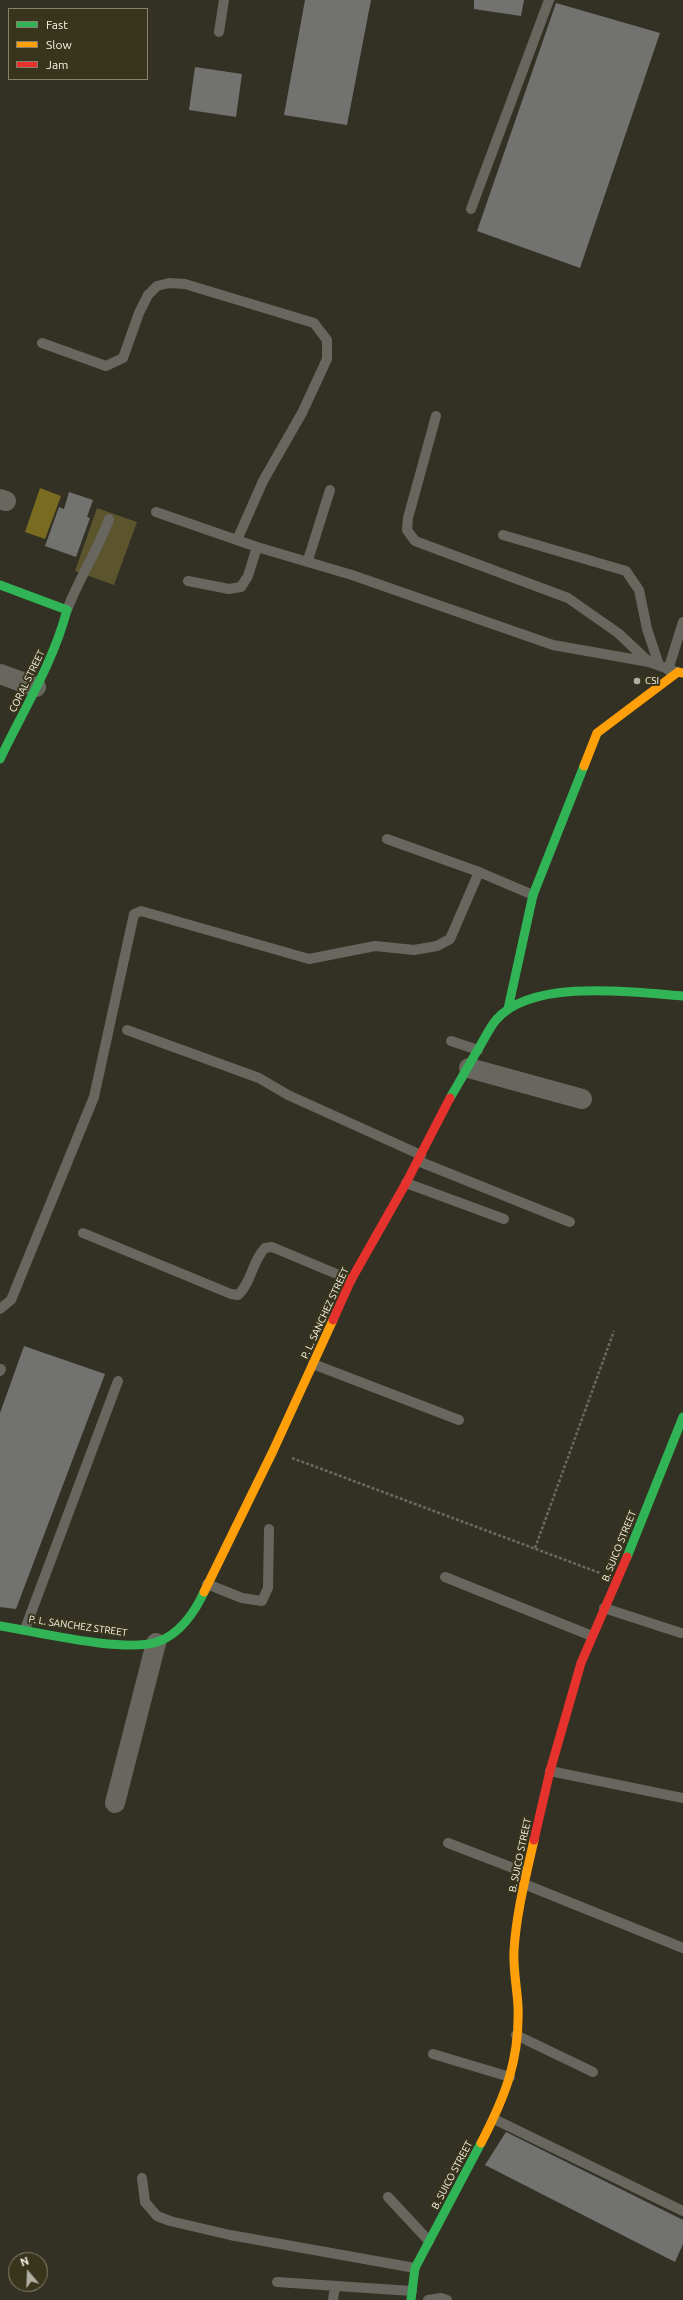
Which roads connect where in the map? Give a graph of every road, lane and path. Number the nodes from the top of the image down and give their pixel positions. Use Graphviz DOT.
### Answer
graph roads {
  1 [pos="224,0"];
  2 [pos="549,0"];
  3 [pos="219,32"];
  4 [pos="471,209"];
  5 [pos="42,343"];
  6 [pos="436,416"];
  7 [pos="330,490"];
  8 [pos="156,512"];
  9 [pos="109,519"];
  10 [pos="504,535"];
  11 [pos="237,540"];
  12 [pos="257,547"];
  13 [pos="308,560"];
  14 [pos="188,582"];
  15 [pos="0,585"];
  16 [pos="67,610"];
  17 [pos="683,622"];
  18 [pos="667,668"];
  19 [pos="0,674"];
  20 [pos="36,687"];
  21 [pos="0,757"];
  22 [pos="387,839"];
  23 [pos="479,872"];
  24 [pos="533,895"];
  25 [pos="683,996"];
  26 [pos="508,1009"];
  27 [pos="127,1030"];
  28 [pos="451,1041"];
  29 [pos="478,1050"];
  30 [pos="469,1068"];
  31 [pos="582,1099"];
  32 [pos="419,1158"];
  33 [pos="406,1183"];
  34 [pos="504,1219"];
  35 [pos="570,1222"];
  36 [pos="83,1233"];
  37 [pos="351,1280"];
  38 [pos="0,1309"];
  39 [pos="614,1331"];
  40 [pos="313,1364"];
  41 [pos="118,1381"];
  42 [pos="683,1418"];
  43 [pos="459,1420"];
  44 [pos="273,1451"];
  45 [pos="269,1529"];
  46 [pos="536,1548"];
  47 [pos="445,1577"];
  48 [pos="618,1580"];
  49 [pos="207,1584"];
  50 [pos="604,1608"];
  51 [pos="0,1626"];
  52 [pos="25,1629"];
  53 [pos="681,1633"];
  54 [pos="592,1636"];
  55 [pos="156,1643"];
  56 [pos="550,1771"];
  57 [pos="683,1798"];
  58 [pos="116,1803"];
  59 [pos="448,1843"];
  60 [pos="526,1873"];
  61 [pos="524,1884"];
  62 [pos="683,1948"];
  63 [pos="516,2035"];
  64 [pos="432,2054"];
  65 [pos="593,2072"];
  66 [pos="510,2077"];
  67 [pos="494,2119"];
  68 [pos="142,2178"];
  69 [pos="388,2197"];
  70 [pos="683,2211"];
  71 [pos="429,2241"];
  72 [pos="415,2268"];
  73 [pos="277,2282"];
  74 [pos="335,2286"];
  75 [pos="412,2296"];
  76 [pos="333,2300"];
  77 [pos="428,2300"];
  78 [pos="447,2300"];
  1 -- 3 [label="lane"];
  2 -- 4 [label="lane"];
  5 -- 11 [label="lane"];
  6 -- 18 [label="lane"];
  7 -- 13 [label="lane"];
  8 -- 11 [label="lane"];
  9 -- 16 [label="lane"];
  10 -- 18 [label="lane"];
  11 -- 12 [label="lane"];
  12 -- 13 [label="lane"];
  12 -- 14 [label="lane"];
  13 -- 18 [label="lane"];
  15 -- 16 [label="street"];
  16 -- 20 [label="street, CORAL STREET"];
  17 -- 18 [label="lane"];
  18 -- 24 [label="street"];
  19 -- 20 [label="street"];
  20 -- 21 [label="street, CORAL STREET"];
  22 -- 23 [label="lane"];
  23 -- 24 [label="lane"];
  23 -- 38 [label="lane"];
  24 -- 26 [label="street"];
  25 -- 26 [label="street, P. L. SANCHEZ STREET"];
  26 -- 29 [label="street, P. L. SANCHEZ STREET"];
  27 -- 32 [label="lane"];
  28 -- 29 [label="lane"];
  29 -- 30 [label="street, P. L. SANCHEZ STREET"];
  30 -- 31 [label="street"];
  30 -- 32 [label="street, P. L. SANCHEZ STREET"];
  32 -- 33 [label="street, P. L. SANCHEZ STREET"];
  32 -- 35 [label="lane"];
  33 -- 34 [label="lane"];
  33 -- 37 [label="street, P. L. SANCHEZ STREET"];
  36 -- 37 [label="lane"];
  37 -- 40 [label="street, P. L. SANCHEZ STREET"];
  39 -- 46 [label="path"];
  40 -- 43 [label="lane"];
  40 -- 44 [label="street, P. L. SANCHEZ STREET"];
  41 -- 52 [label="lane"];
  42 -- 48 [label="street, B. SUICO STREET"];
  44 -- 46 [label="path"];
  44 -- 49 [label="street, P. L. SANCHEZ STREET"];
  45 -- 49 [label="lane"];
  46 -- 48 [label="path"];
  47 -- 54 [label="lane"];
  48 -- 50 [label="street, B. SUICO STREET"];
  49 -- 55 [label="street, P. L. SANCHEZ STREET"];
  50 -- 53 [label="lane"];
  50 -- 54 [label="street, B. SUICO STREET"];
  51 -- 52 [label="street, P. L. SANCHEZ STREET"];
  52 -- 55 [label="street, P. L. SANCHEZ STREET"];
  54 -- 56 [label="street, B. SUICO STREET"];
  55 -- 58 [label="street"];
  56 -- 57 [label="lane"];
  56 -- 60 [label="street, B. SUICO STREET"];
  59 -- 60 [label="lane"];
  60 -- 61 [label="street, B. SUICO STREET"];
  61 -- 62 [label="lane"];
  61 -- 63 [label="street, B. SUICO STREET"];
  63 -- 65 [label="lane"];
  63 -- 66 [label="street, B. SUICO STREET"];
  64 -- 66 [label="lane"];
  66 -- 67 [label="street, B. SUICO STREET"];
  67 -- 70 [label="lane"];
  67 -- 71 [label="street, B. SUICO STREET"];
  68 -- 72 [label="lane"];
  69 -- 71 [label="lane"];
  71 -- 72 [label="street, B. SUICO STREET"];
  72 -- 75 [label="street, B. SUICO STREET"];
  73 -- 74 [label="lane"];
  74 -- 75 [label="lane"];
  74 -- 76 [label="lane"];
  77 -- 78 [label="lane"];
}
